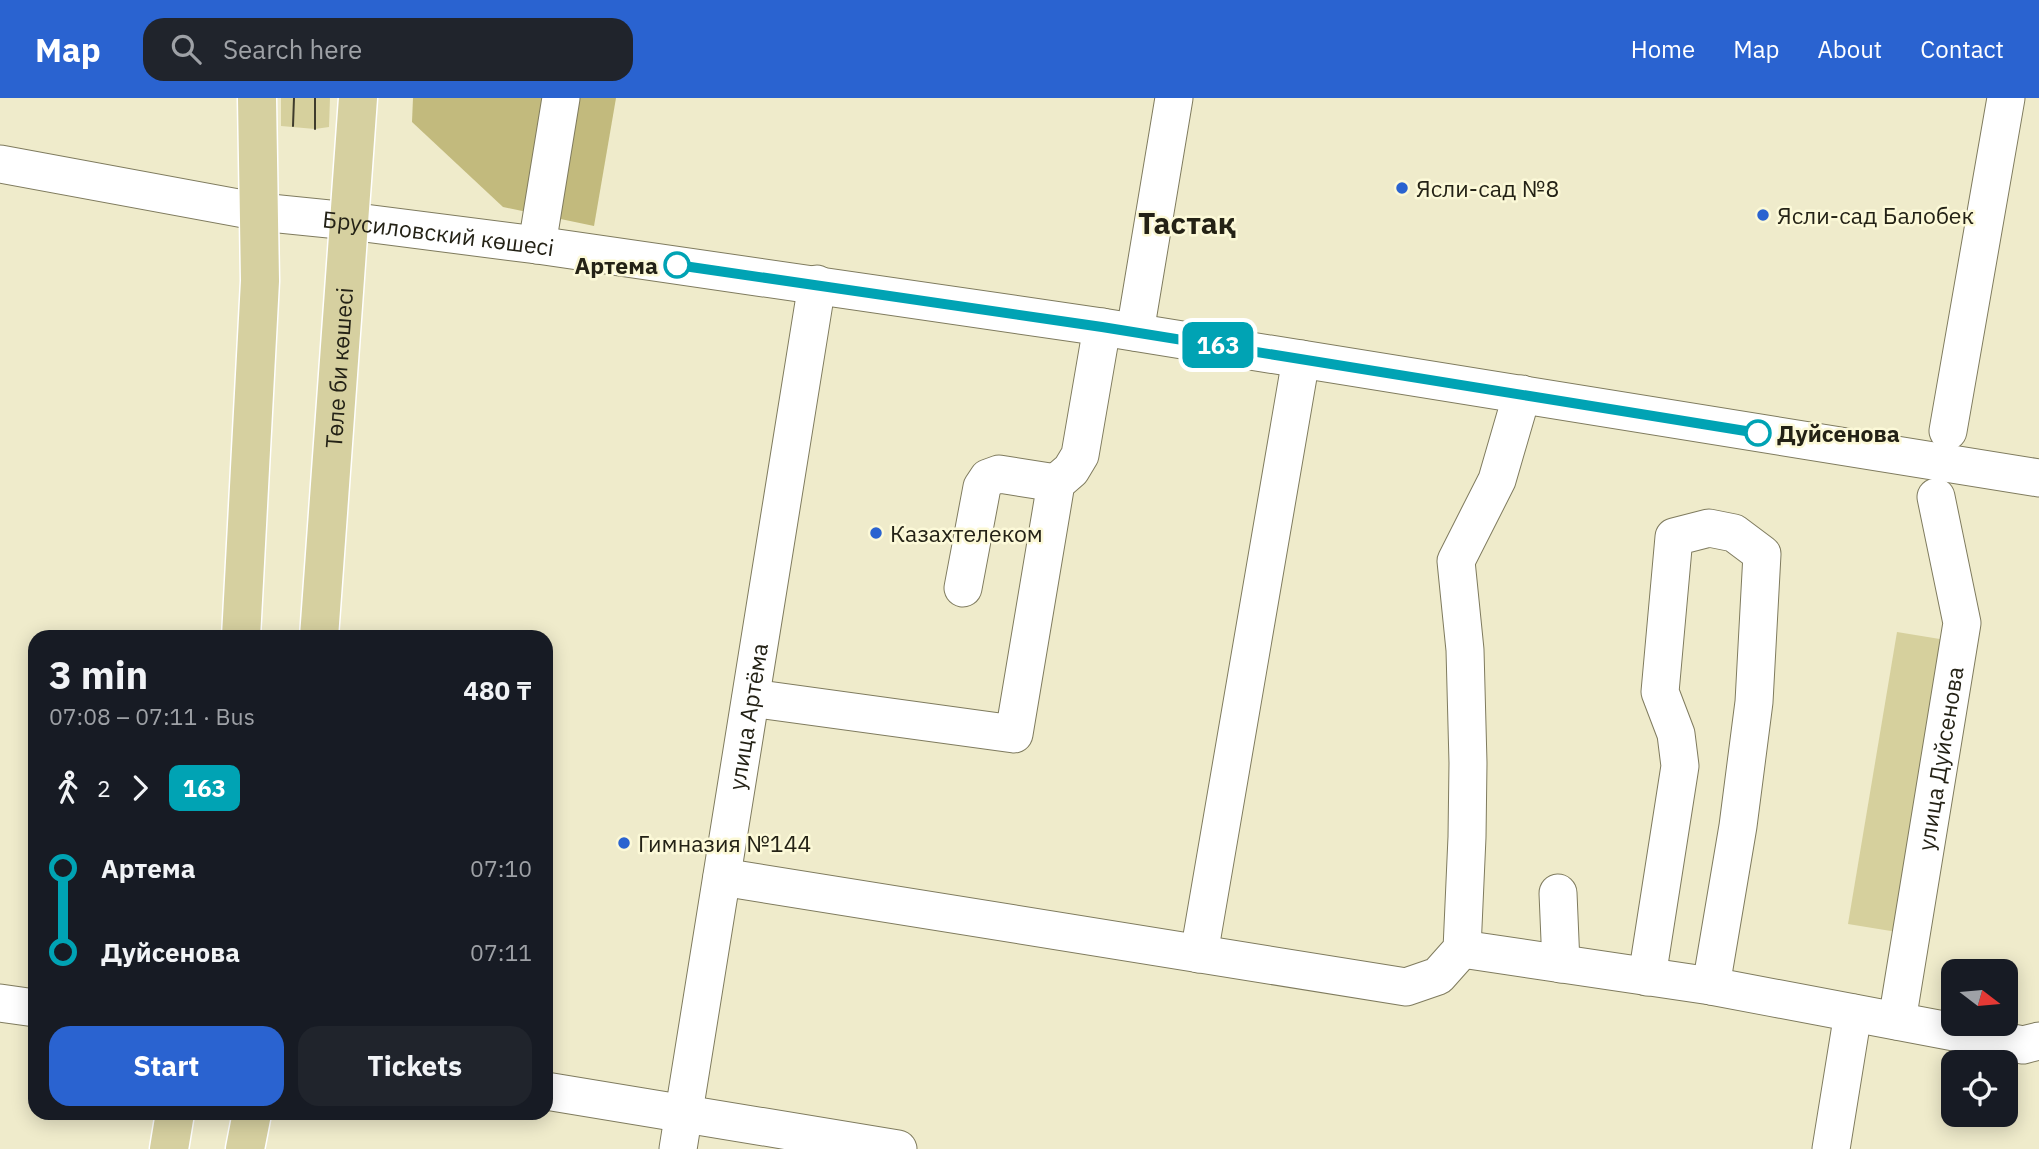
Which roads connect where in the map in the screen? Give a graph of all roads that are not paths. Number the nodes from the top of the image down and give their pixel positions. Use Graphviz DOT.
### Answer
graph roads {
  1 [pos="257,98"];
  2 [pos="358,98"];
  3 [pos="561,98"];
  4 [pos="1174,98"];
  5 [pos="2006,98"];
  6 [pos="0,164"];
  7 [pos="260,212"];
  8 [pos="349,221"];
  9 [pos="537,245"];
  10 [pos="817,284"];
  11 [pos="1119,329"];
  12 [pos="1301,359"];
  13 [pos="1522,394"];
  14 [pos="1948,431"];
  15 [pos="2039,478"];
  16 [pos="1056,484"];
  17 [pos="1936,497"];
  18 [pos="963,588"];
  19 [pos="241,630"];
  20 [pos="320,630"];
  21 [pos="751,698"];
  22 [pos="722,877"];
  23 [pos="1558,893"];
  24 [pos="1462,949"];
  25 [pos="1199,954"];
  26 [pos="1561,964"];
  27 [pos="1647,977"];
  28 [pos="1711,986"];
  29 [pos="0,1003"];
  30 [pos="28,1007"];
  31 [pos="1853,1013"];
  32 [pos="1897,1021"];
  33 [pos="2039,1041"];
  34 [pos="553,1093"];
  35 [pos="174,1120"];
  36 [pos="251,1120"];
  37 [pos="681,1132"];
  38 [pos="169,1149"];
  39 [pos="245,1149"];
  40 [pos="898,1149"];
  41 [pos="1831,1149"];
  1 -- 7 [label="main road"];
  2 -- 8 [label="main road, Төле би көшесі"];
  3 -- 9 [label="street"];
  4 -- 11 [label="street"];
  5 -- 14 [label="street"];
  6 -- 7 [label="street, Брусиловский көшесі"];
  7 -- 8 [label="street, Брусиловский көшесі"];
  7 -- 19 [label="main road"];
  8 -- 9 [label="street, Брусиловский көшесі"];
  8 -- 20 [label="main road, Төле би көшесі"];
  9 -- 10 [label="street, Брусиловский көшесі"];
  10 -- 11 [label="street, Брусиловский көшесі"];
  10 -- 21 [label="street, улица Артёма"];
  11 -- 12 [label="street, Брусиловский көшесі"];
  11 -- 16 [label="street"];
  12 -- 13 [label="street, Брусиловский көшесі"];
  12 -- 25 [label="street"];
  13 -- 15 [label="street, Брусиловский көшесі"];
  13 -- 24 [label="street"];
  16 -- 18 [label="street"];
  16 -- 21 [label="street"];
  17 -- 32 [label="street, улица Дуйсенова"];
  21 -- 22 [label="street, улица Артёма"];
  22 -- 25 [label="street"];
  22 -- 37 [label="street, улица Артёма"];
  23 -- 26 [label="street"];
  24 -- 25 [label="street"];
  24 -- 26 [label="street"];
  26 -- 27 [label="street"];
  27 -- 28 [label="street"];
  27 -- 28 [label="street"];
  28 -- 31 [label="street"];
  29 -- 30 [label="street"];
  31 -- 32 [label="street"];
  31 -- 41 [label="street"];
  32 -- 33 [label="street"];
  34 -- 37 [label="street"];
  35 -- 38 [label="main road"];
  36 -- 39 [label="main road"];
  37 -- 40 [label="street"];
}
